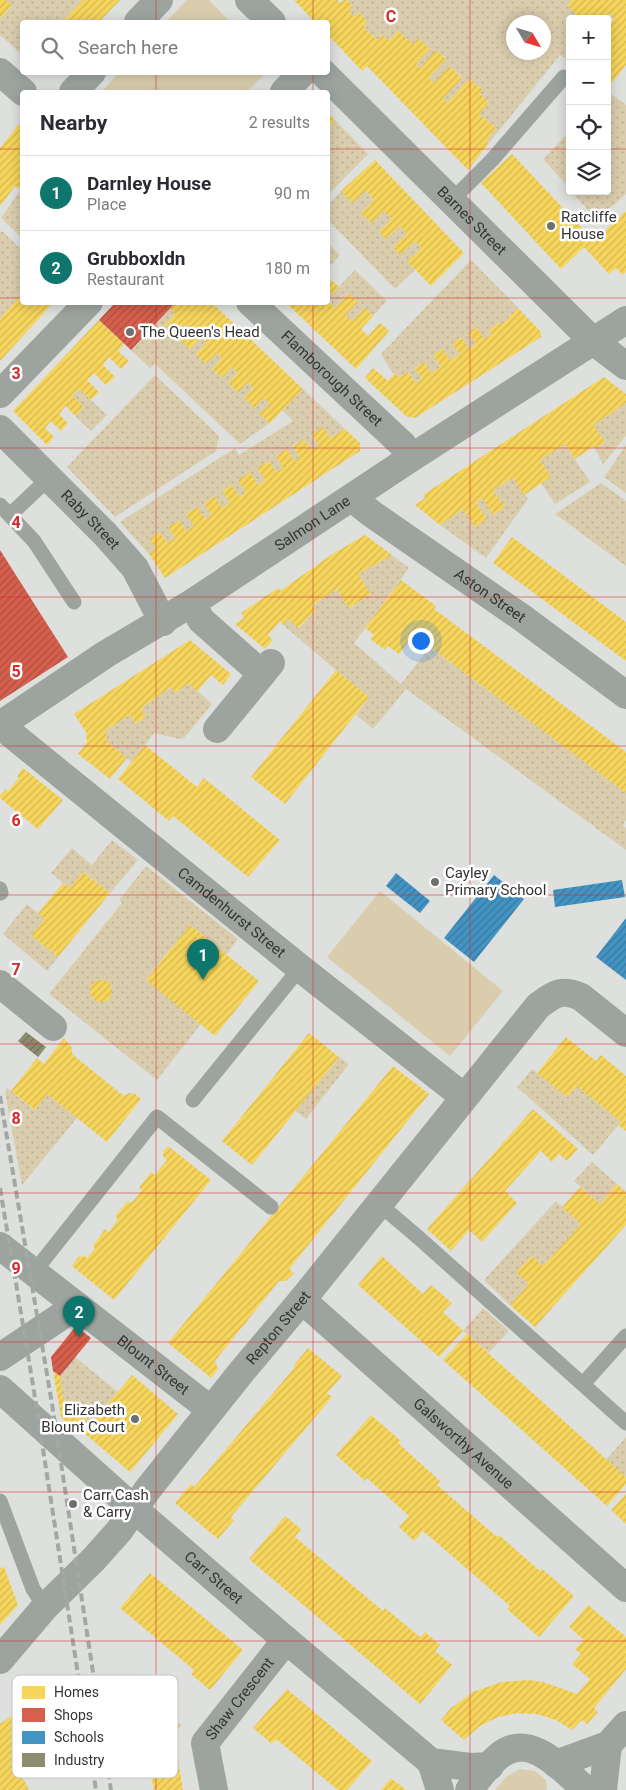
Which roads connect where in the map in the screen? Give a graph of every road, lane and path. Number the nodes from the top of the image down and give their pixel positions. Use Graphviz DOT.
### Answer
graph roads {
  1 [pos="159,0"];
  2 [pos="249,0"];
  3 [pos="140,20"];
  4 [pos="270,20"];
  5 [pos="0,72"];
  6 [pos="89,75"];
  7 [pos="300,75"];
  8 [pos="325,75"];
  9 [pos="564,77"];
  10 [pos="21,90"];
  11 [pos="75,90"];
  12 [pos="286,90"];
  13 [pos="451,202"];
  14 [pos="86,305"];
  15 [pos="253,305"];
  16 [pos="626,320"];
  17 [pos="593,342"];
  18 [pos="626,366"];
  19 [pos="0,394"];
  20 [pos="0,429"];
  21 [pos="411,458"];
  22 [pos="49,478"];
  23 [pos="352,498"];
  24 [pos="5,510"];
  25 [pos="74,602"];
  26 [pos="192,603"];
  27 [pos="163,622"];
  28 [pos="626,695"];
  29 [pos="0,725"];
  30 [pos="217,729"];
  31 [pos="300,968"];
  32 [pos="0,984"];
  33 [pos="53,1027"];
  34 [pos="626,1033"];
  35 [pos="464,1097"];
  36 [pos="193,1100"];
  37 [pos="379,1204"];
  38 [pos="271,1207"];
  39 [pos="0,1246"];
  40 [pos="34,1272"];
  41 [pos="302,1300"];
  42 [pos="76,1305"];
  43 [pos="626,1336"];
  44 [pos="0,1357"];
  45 [pos="583,1384"];
  46 [pos="0,1389"];
  47 [pos="211,1410"];
  48 [pos="626,1423"];
  49 [pos="0,1501"];
  50 [pos="134,1509"];
  51 [pos="626,1588"];
  52 [pos="45,1607"];
  53 [pos="286,1640"];
  54 [pos="0,1660"];
  55 [pos="626,1725"];
  56 [pos="608,1745"];
  57 [pos="431,1762"];
  58 [pos="556,1764"];
  59 [pos="490,1766"];
  60 [pos="214,1790"];
  61 [pos="440,1790"];
  62 [pos="469,1790"];
  63 [pos="586,1790"];
  64 [pos="603,1790"];
  1 -- 3 [label="street"];
  2 -- 4 [label="street"];
  5 -- 10 [label="street"];
  6 -- 11 [label="street"];
  7 -- 12 [label="street"];
  8 -- 13 [label="street, Barnes Street"];
  9 -- 13 [label="lane"];
  13 -- 17 [label="street, Barnes Street"];
  14 -- 19 [label="street"];
  15 -- 21 [label="street, Flamborough Street"];
  16 -- 17 [label="street, Salmon Lane"];
  17 -- 18 [label="street, Barnes Street"];
  17 -- 21 [label="street, Salmon Lane"];
  20 -- 22 [label="street, Raby Street"];
  21 -- 23 [label="street, Salmon Lane"];
  22 -- 24 [label="lane"];
  22 -- 27 [label="street, Raby Street"];
  23 -- 26 [label="street, Salmon Lane"];
  23 -- 28 [label="street, Aston Street"];
  24 -- 25 [label="lane"];
  26 -- 27 [label="street, Salmon Lane"];
  26 -- 30 [label="street"];
  27 -- 29 [label="street, Salmon Lane"];
  29 -- 31 [label="street, Camdenhurst Street"];
  31 -- 35 [label="street, Camdenhurst Street"];
  31 -- 36 [label="lane"];
  32 -- 33 [label="street"];
  34 -- 35 [label="street, Repton Street"];
  35 -- 37 [label="street, Repton Street"];
  37 -- 41 [label="street, Repton Street"];
  37 -- 45 [label="lane"];
  38 -- 40 [label="lane"];
  39 -- 40 [label="street, Blount Street"];
  40 -- 42 [label="street, Blount Street"];
  41 -- 47 [label="street, Repton Street"];
  41 -- 51 [label="street, Galsworthy Avenue"];
  42 -- 44 [label="street"];
  42 -- 47 [label="street, Blount Street"];
  43 -- 45 [label="lane"];
  45 -- 48 [label="lane"];
  46 -- 50 [label="street, Carr Street"];
  47 -- 50 [label="street, Repton Street"];
  49 -- 52 [label="lane"];
  50 -- 52 [label="street, Repton Street"];
  50 -- 53 [label="street, Carr Street"];
  52 -- 54 [label="street, Repton Street"];
  53 -- 57 [label="street, Carr Street"];
  53 -- 60 [label="street, Shaw Crescent"];
  55 -- 56 [label="street"];
  56 -- 58 [label="street"];
  56 -- 64 [label="street"];
  57 -- 59 [label="street"];
  57 -- 61 [label="street"];
  58 -- 59 [label="street"];
  58 -- 63 [label="street"];
  59 -- 62 [label="street"];
}
